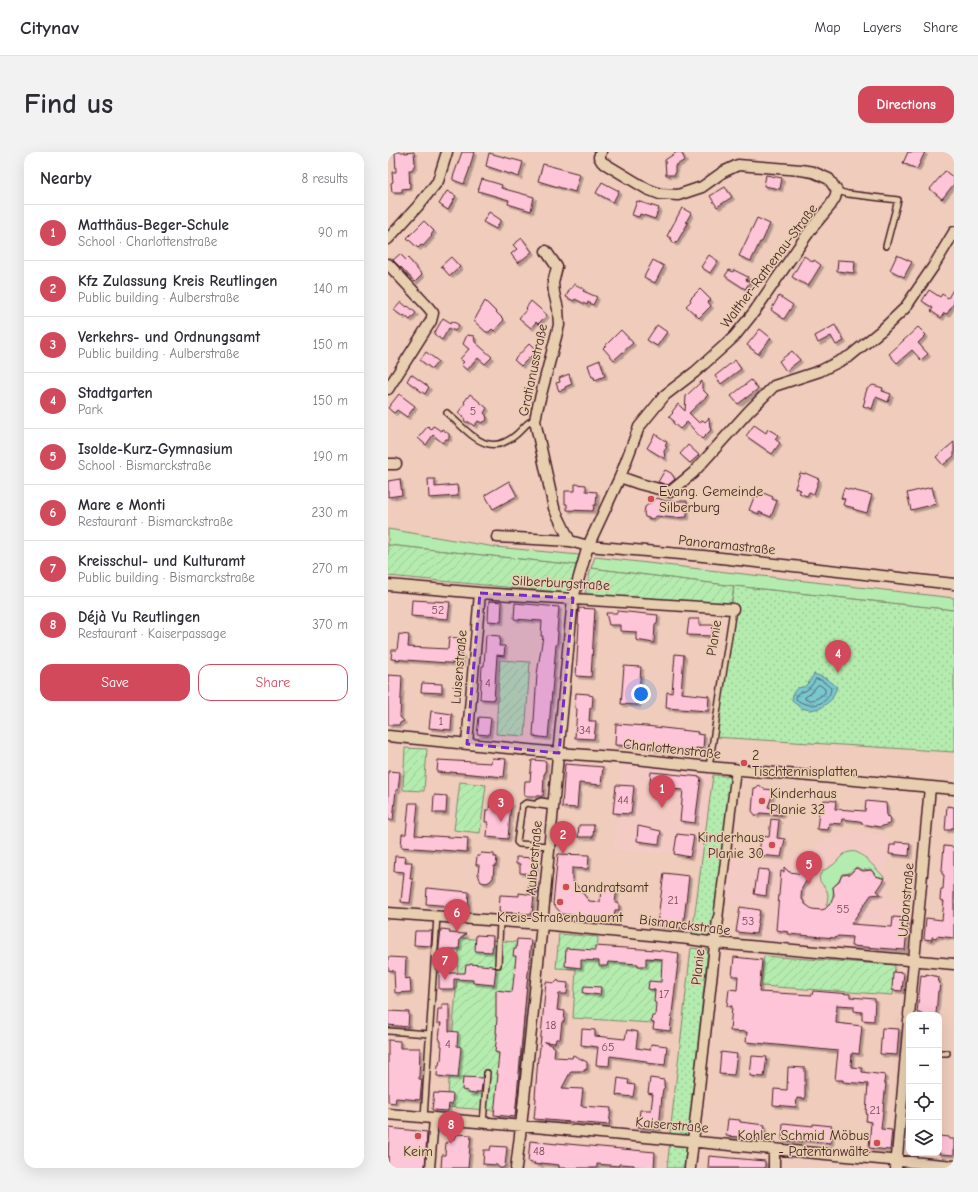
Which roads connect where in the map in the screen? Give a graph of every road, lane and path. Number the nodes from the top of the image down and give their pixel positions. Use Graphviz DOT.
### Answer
graph roads {
  1 [pos="448,152"];
  2 [pos="601,153"];
  3 [pos="837,191"];
  4 [pos="954,232"];
  5 [pos="388,239"];
  6 [pos="886,246"];
  7 [pos="546,251"];
  8 [pos="388,264"];
  9 [pos="388,389"];
  10 [pos="447,413"];
  11 [pos="535,421"];
  12 [pos="620,477"];
  13 [pos="497,537"];
  14 [pos="570,541"];
  15 [pos="588,546"];
  16 [pos="954,584"];
  17 [pos="388,585"];
  18 [pos="480,593"];
  19 [pos="573,598"];
  20 [pos="733,609"];
  21 [pos="388,736"];
  22 [pos="467,744"];
  23 [pos="559,753"];
  24 [pos="709,767"];
  25 [pos="736,769"];
  26 [pos="930,787"];
  27 [pos="954,789"];
  28 [pos="553,805"];
  29 [pos="550,846"];
  30 [pos="388,913"];
  31 [pos="437,916"];
  32 [pos="718,919"];
  33 [pos="500,921"];
  34 [pos="542,924"];
  35 [pos="715,943"];
  36 [pos="914,960"];
  37 [pos="954,964"];
  38 [pos="498,965"];
  39 [pos="909,1012"];
  40 [pos="388,1031"];
  41 [pos="429,1034"];
  42 [pos="942,1053"];
  43 [pos="947,1053"];
  44 [pos="906,1070"];
  45 [pos="487,1073"];
  46 [pos="388,1114"];
  47 [pos="429,1118"];
  48 [pos="483,1123"];
  49 [pos="521,1127"];
  50 [pos="693,1141"];
  51 [pos="774,1150"];
  52 [pos="896,1164"];
  53 [pos="954,1166"];
  54 [pos="430,1168"];
  55 [pos="516,1168"];
  56 [pos="690,1168"];
  57 [pos="774,1168"];
  1 -- 5 [label="street"];
  2 -- 3 [label="street"];
  3 -- 6 [label="lane"];
  3 -- 12 [label="street, Walther-Rathenau-Straße"];
  4 -- 12 [label="street"];
  7 -- 11 [label="street, Gratianusstraße"];
  8 -- 9 [label="street"];
  10 -- 11 [label="lane"];
  11 -- 14 [label="street, Gratianusstraße"];
  12 -- 15 [label="street, Walther-Rathenau-Straße"];
  13 -- 14 [label="street, Panoramastraße"];
  14 -- 15 [label="street, Panoramastraße"];
  15 -- 16 [label="street, Panoramastraße"];
  15 -- 19 [label="street, Walther-Rathenau-Straße"];
  17 -- 18 [label="street, Silberburgstraße"];
  18 -- 19 [label="street, Silberburgstraße"];
  18 -- 22 [label="street, Luisenstraße"];
  19 -- 20 [label="street, Silberburgstraße"];
  19 -- 23 [label="street, Aulberstraße"];
  20 -- 24 [label="lane, Planie"];
  21 -- 22 [label="street, Charlottenstraße"];
  22 -- 23 [label="street, Charlottenstraße"];
  23 -- 24 [label="street, Charlottenstraße"];
  23 -- 28 [label="street, Aulberstraße"];
  24 -- 25 [label="street, Charlottenstraße"];
  25 -- 26 [label="street, Charlottenstraße"];
  25 -- 32 [label="street, Planie"];
  26 -- 27 [label="street, Charlottenstraße"];
  26 -- 36 [label="street, Urbanstraße"];
  28 -- 29 [label="street, Aulberstraße"];
  28 -- 29 [label="lane"];
  29 -- 34 [label="street, Aulberstraße"];
  30 -- 31 [label="street, Bismarckstraße"];
  31 -- 33 [label="street, Bismarckstraße"];
  31 -- 41 [label="lane"];
  32 -- 35 [label="street, Planie"];
  33 -- 34 [label="street, Bismarckstraße"];
  33 -- 38 [label="lane"];
  34 -- 35 [label="street, Bismarckstraße"];
  34 -- 49 [label="street, Aulberstraße"];
  35 -- 36 [label="street, Bismarckstraße"];
  35 -- 50 [label="street, Planie"];
  36 -- 37 [label="street, Bismarckstraße"];
  36 -- 39 [label="street, Urbanstraße"];
  40 -- 41 [label="lane"];
  41 -- 47 [label="lane"];
  42 -- 43 [label="lane"];
  44 -- 52 [label="street"];
  45 -- 48 [label="lane"];
  46 -- 47 [label="street, Kaiserstraße"];
  47 -- 48 [label="street, Kaiserstraße"];
  47 -- 54 [label="street"];
  48 -- 49 [label="street, Kaiserstraße"];
  49 -- 50 [label="street, Kaiserstraße"];
  49 -- 55 [label="street, Aulberstraße"];
  50 -- 51 [label="street, Kaiserstraße"];
  50 -- 56 [label="street, Planie"];
  51 -- 52 [label="street, Kaiserstraße"];
  51 -- 57 [label="street"];
  52 -- 53 [label="street, Kaiserstraße"];
}
